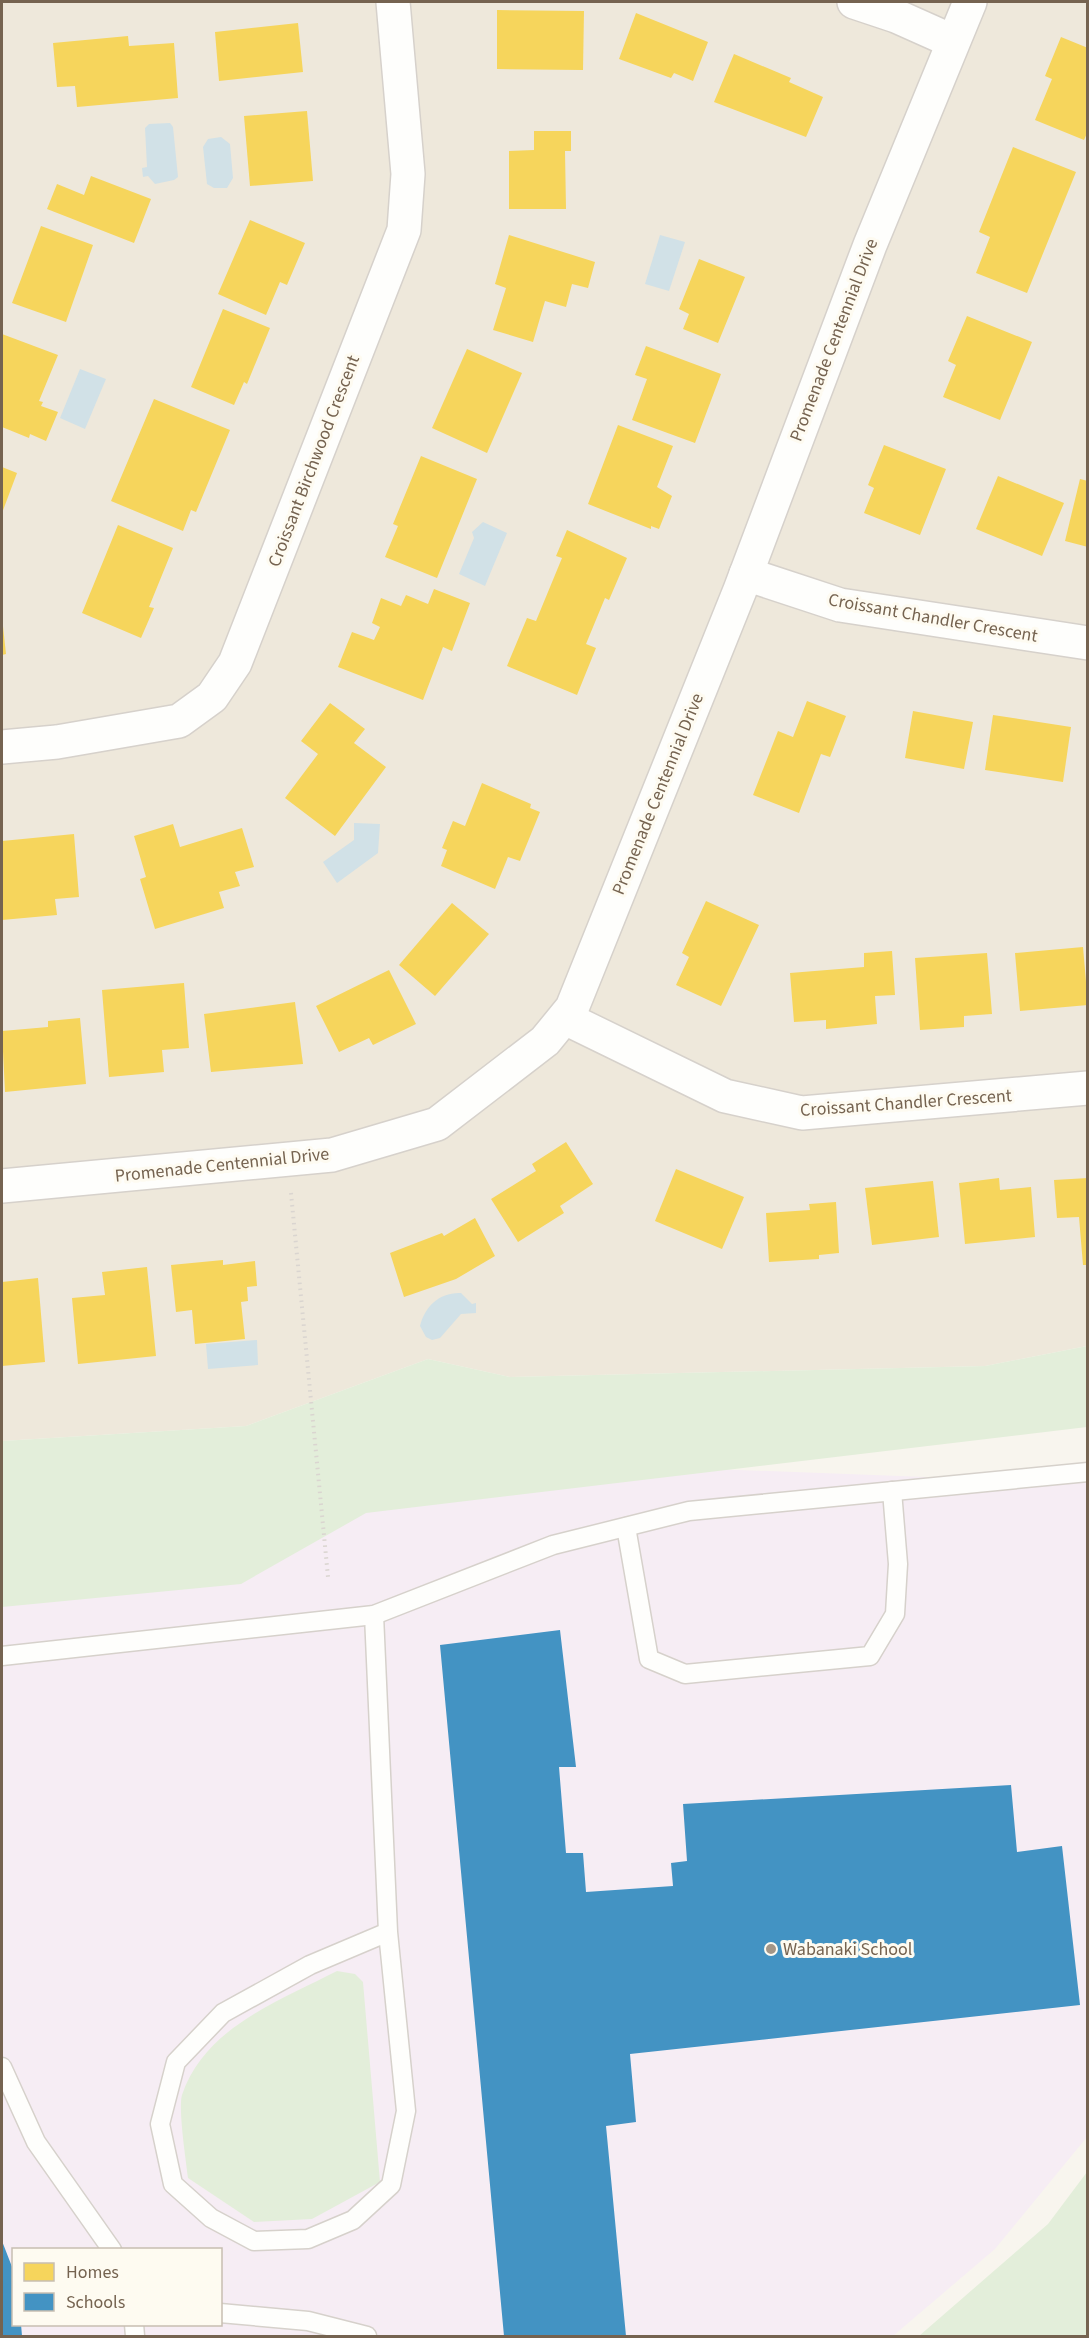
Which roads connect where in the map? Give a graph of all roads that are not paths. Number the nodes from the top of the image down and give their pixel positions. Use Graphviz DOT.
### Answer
graph roads {
  1 [pos="393,2"];
  2 [pos="854,2"];
  3 [pos="970,2"];
  4 [pos="952,41"];
  5 [pos="746,574"];
  6 [pos="1088,643"];
  7 [pos="2,747"];
  8 [pos="565,1018"];
  9 [pos="1088,1088"];
  10 [pos="2,1186"];
  11 [pos="1088,1472"];
  12 [pos="892,1491"];
  13 [pos="626,1527"];
  14 [pos="374,1615"];
  15 [pos="2,1656"];
  16 [pos="388,1932"];
  17 [pos="2,2067"];
  18 [pos="111,2248"];
  19 [pos="222,2313"];
  20 [pos="367,2337"];
  1 -- 7 [label="street, Croissant Birchwood Crescent"];
  2 -- 4 [label="street"];
  3 -- 4 [label="street, Promenade Centennial Drive"];
  4 -- 5 [label="street, Promenade Centennial Drive"];
  5 -- 6 [label="street, Croissant Chandler Crescent"];
  5 -- 8 [label="street, Promenade Centennial Drive"];
  8 -- 9 [label="street, Croissant Chandler Crescent"];
  8 -- 10 [label="street, Promenade Centennial Drive"];
  11 -- 12 [label="lane"];
  12 -- 13 [label="lane"];
  12 -- 13 [label="lane"];
  13 -- 14 [label="lane"];
  14 -- 15 [label="lane"];
  14 -- 16 [label="lane"];
  16 -- 16 [label="lane"];
  17 -- 18 [label="lane"];
  19 -- 20 [label="lane"];
}
